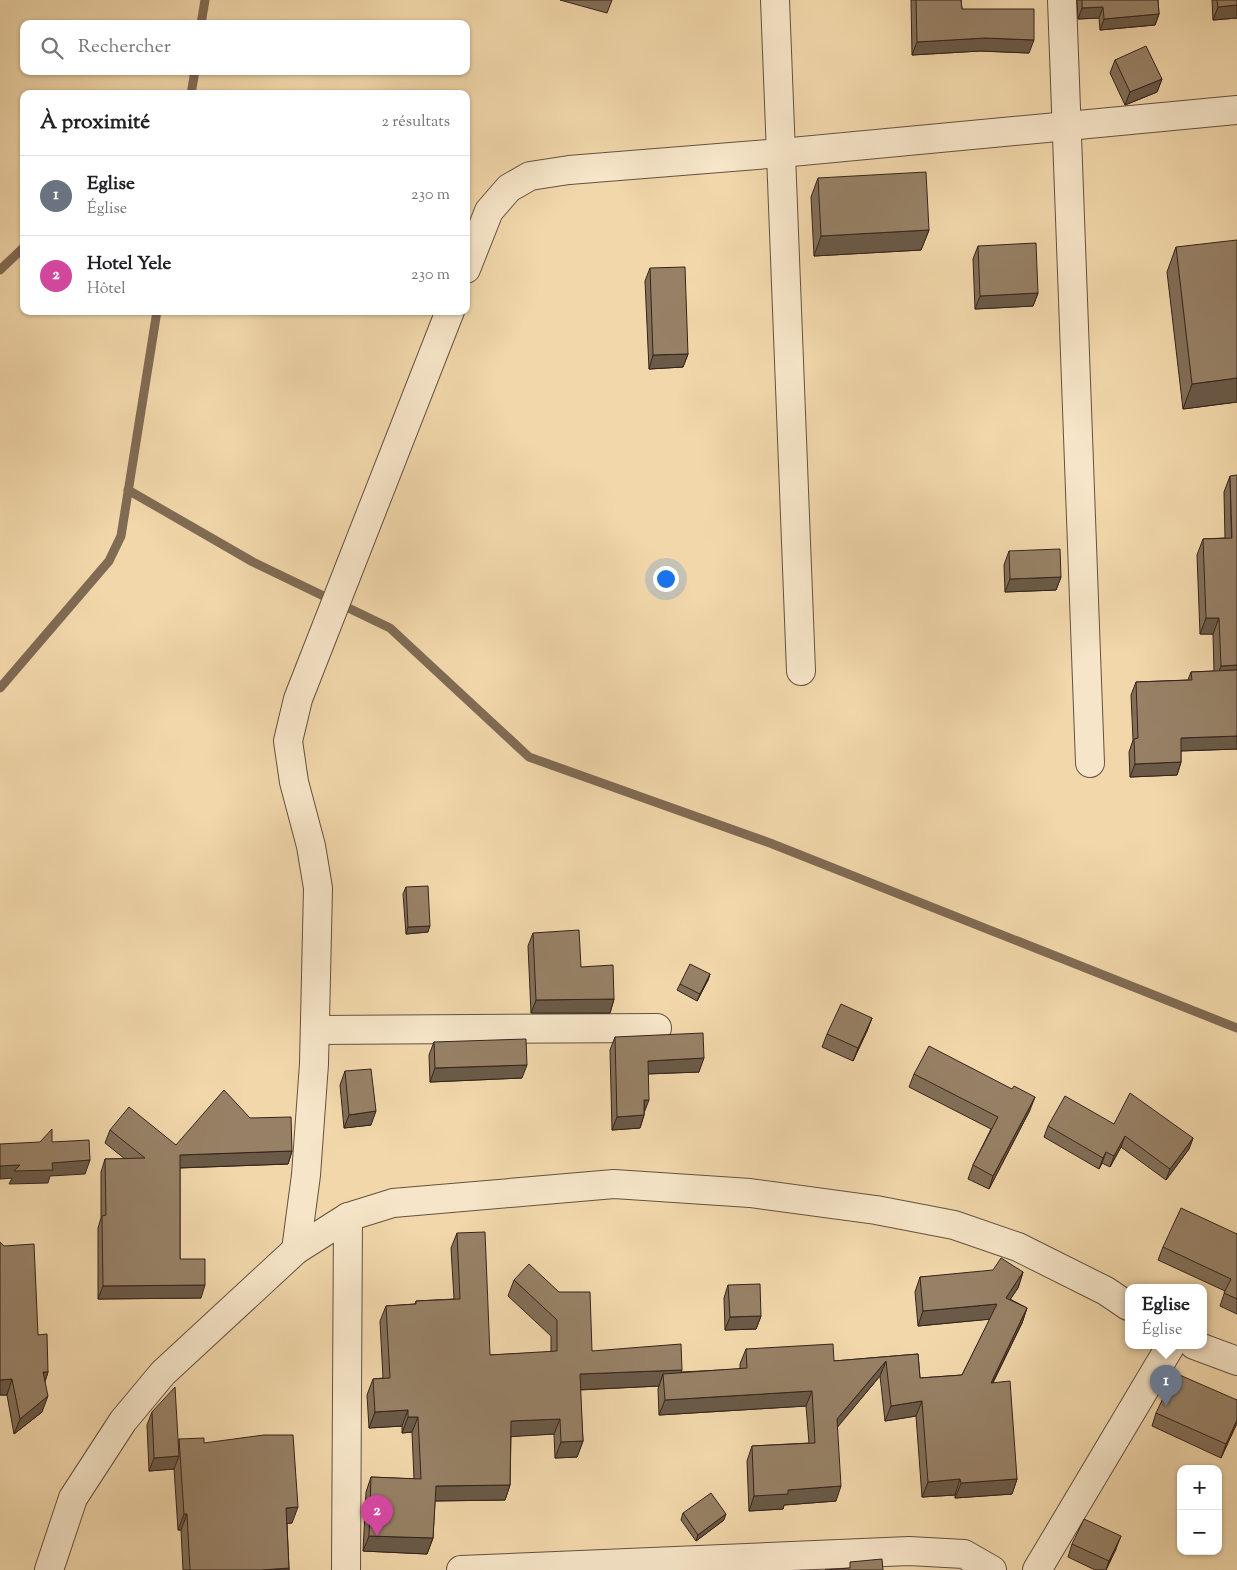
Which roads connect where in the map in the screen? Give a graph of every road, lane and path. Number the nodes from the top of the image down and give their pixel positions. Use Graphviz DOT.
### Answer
graph roads {
  1 [pos="775,0"];
  2 [pos="1062,0"];
  3 [pos="1237,110"];
  4 [pos="1066,124"];
  5 [pos="780,153"];
  6 [pos="470,259"];
  7 [pos="448,315"];
  8 [pos="801,671"];
  9 [pos="1090,762"];
  10 [pos="657,1028"];
  11 [pos="316,1030"];
  12 [pos="348,1217"];
  13 [pos="296,1250"];
  14 [pos="1125,1304"];
  15 [pos="1169,1349"];
  16 [pos="1205,1349"];
  17 [pos="1237,1361"];
  18 [pos="49,1570"];
  19 [pos="346,1570"];
  20 [pos="460,1570"];
  21 [pos="992,1570"];
  22 [pos="1037,1570"];
  1 -- 5 [label="street"];
  2 -- 4 [label="street"];
  3 -- 4 [label="street"];
  4 -- 5 [label="street"];
  4 -- 9 [label="street"];
  5 -- 6 [label="street"];
  5 -- 8 [label="street"];
  7 -- 11 [label="street"];
  10 -- 11 [label="street"];
  11 -- 13 [label="street"];
  12 -- 13 [label="street"];
  12 -- 14 [label="street"];
  12 -- 19 [label="street"];
  13 -- 18 [label="street"];
  15 -- 22 [label="street"];
  16 -- 17 [label="street"];
  20 -- 21 [label="street"];
}
